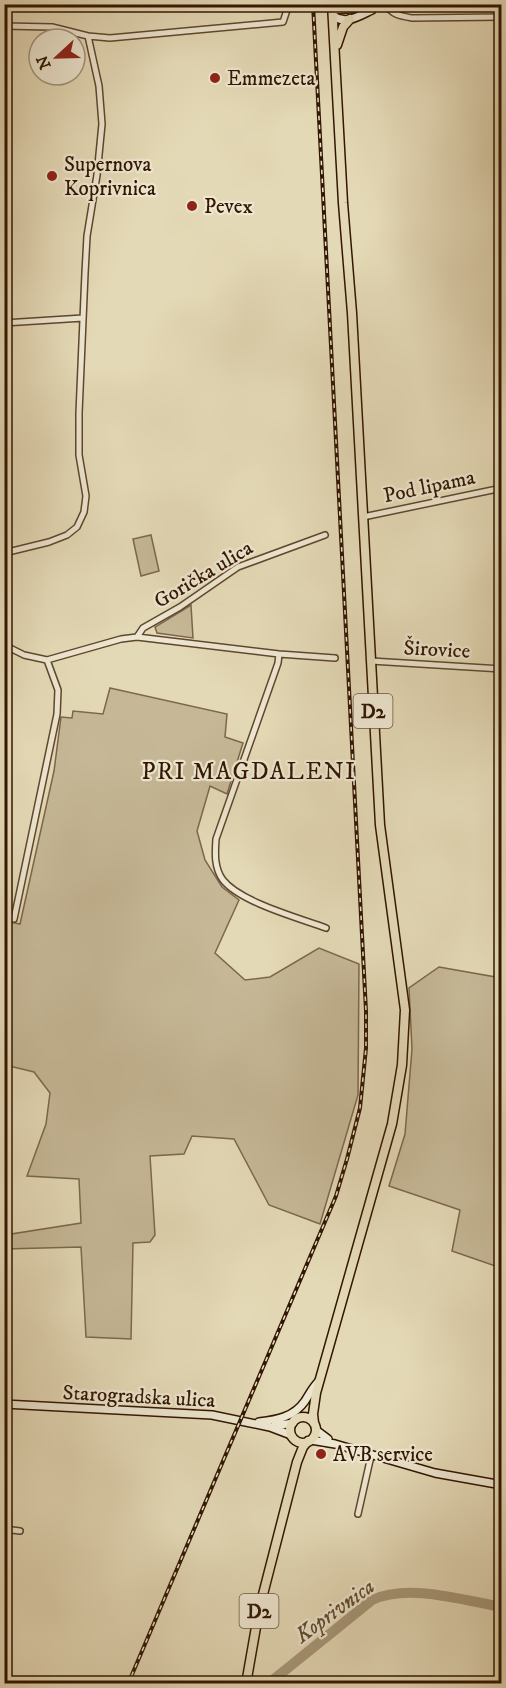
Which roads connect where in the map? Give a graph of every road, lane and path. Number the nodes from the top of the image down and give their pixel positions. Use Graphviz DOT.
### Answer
graph roads {
  1 [pos="289,4"];
  2 [pos="387,5"];
  3 [pos="377,7"];
  4 [pos="332,10"];
  5 [pos="501,17"];
  6 [pos="351,19"];
  7 [pos="4,27"];
  8 [pos="88,36"];
  9 [pos="335,63"];
  10 [pos="83,318"];
  11 [pos="4,323"];
  12 [pos="501,488"];
  13 [pos="363,517"];
  14 [pos="325,535"];
  15 [pos="4,553"];
  16 [pos="137,637"];
  17 [pos="4,645"];
  18 [pos="279,654"];
  19 [pos="335,658"];
  20 [pos="47,660"];
  21 [pos="370,662"];
  22 [pos="501,669"];
  23 [pos="14,919"];
  24 [pos="326,928"];
  25 [pos="320,1381"];
  26 [pos="316,1393"];
  27 [pos="4,1404"];
  28 [pos="297,1420"];
  29 [pos="253,1423"];
  30 [pos="315,1426"];
  31 [pos="270,1427"];
  32 [pos="294,1437"];
  33 [pos="310,1441"];
  34 [pos="335,1444"];
  35 [pos="370,1456"];
  36 [pos="297,1462"];
  37 [pos="501,1485"];
  38 [pos="358,1514"];
  39 [pos="4,1529"];
  40 [pos="20,1531"];
  41 [pos="246,1683"];
  1 -- 8 [label="street"];
  2 -- 3 [label="main road"];
  2 -- 5 [label="street"];
  3 -- 4 [label="main road"];
  3 -- 6 [label="main road"];
  4 -- 6 [label="main road"];
  4 -- 9 [label="main road, D2"];
  6 -- 9 [label="main road"];
  7 -- 8 [label="street"];
  8 -- 10 [label="street"];
  9 -- 13 [label="main road, D2"];
  10 -- 11 [label="street"];
  10 -- 15 [label="street"];
  12 -- 13 [label="street, Pod lipama"];
  13 -- 21 [label="main road, D2"];
  14 -- 16 [label="street, Gorička ulica"];
  16 -- 18 [label="street, Gorička ulica"];
  16 -- 20 [label="street, Gorička ulica"];
  17 -- 20 [label="street"];
  18 -- 19 [label="street, Gorička ulica"];
  18 -- 24 [label="street"];
  20 -- 23 [label="street"];
  21 -- 22 [label="street, Širovice"];
  21 -- 25 [label="main road, D2"];
  25 -- 26 [label="main road, D2"];
  25 -- 29 [label="main road"];
  26 -- 28 [label="main road, D2"];
  26 -- 30 [label="main road, D2"];
  27 -- 29 [label="main road, Starogradska ulica"];
  28 -- 30 [label="main road"];
  28 -- 31 [label="main road, Starogradska ulica"];
  28 -- 32 [label="main road, D2"];
  29 -- 31 [label="main road, Starogradska ulica"];
  30 -- 33 [label="main road, D2"];
  30 -- 34 [label="main road"];
  31 -- 32 [label="main road, Starogradska ulica"];
  32 -- 33 [label="main road"];
  32 -- 36 [label="main road, D2"];
  33 -- 34 [label="main road"];
  33 -- 36 [label="main road, D2"];
  34 -- 35 [label="main road"];
  35 -- 37 [label="main road"];
  35 -- 38 [label="street"];
  36 -- 41 [label="main road, D2"];
  39 -- 40 [label="street"];
}
